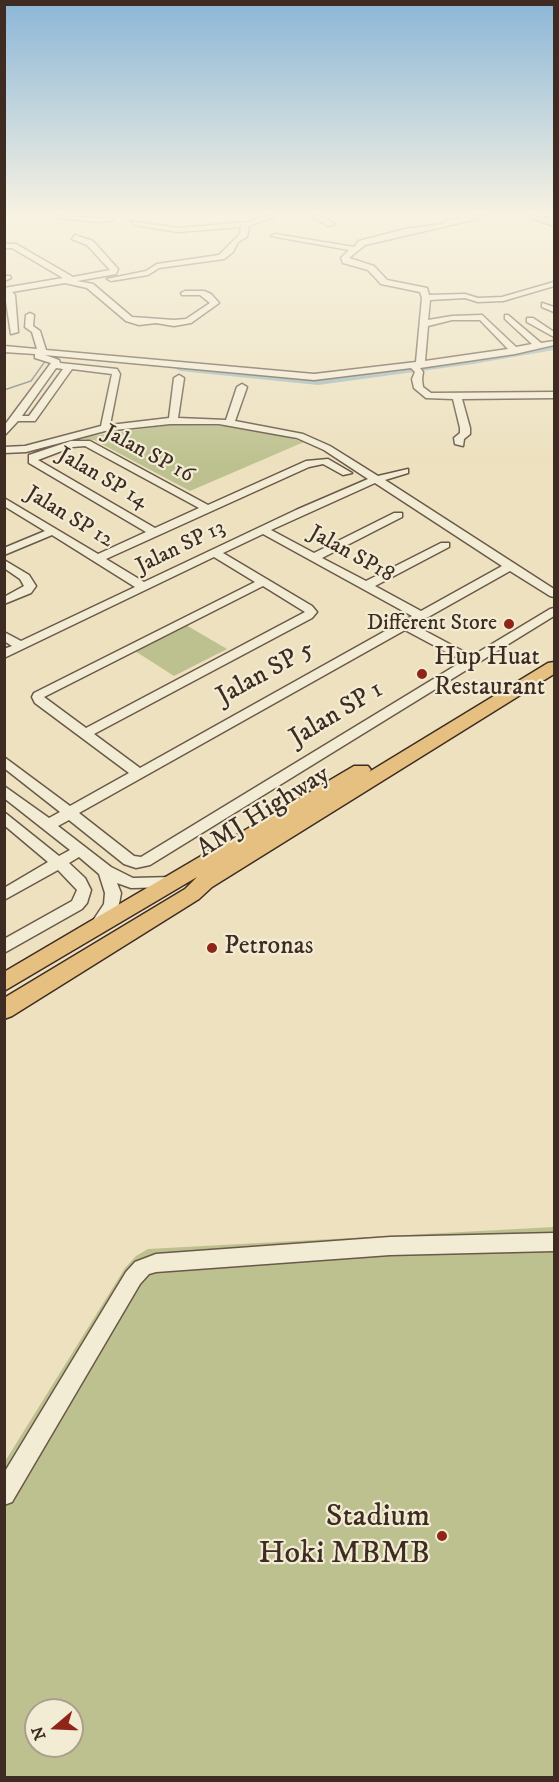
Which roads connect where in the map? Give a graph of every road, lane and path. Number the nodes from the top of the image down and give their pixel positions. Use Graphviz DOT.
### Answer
graph roads {
  1 [pos="11,299"];
  2 [pos="107,299"];
  3 [pos="211,299"];
  4 [pos="426,299"];
  5 [pos="474,299"];
  6 [pos="499,299"];
  7 [pos="545,305"];
  8 [pos="555,310"];
  9 [pos="30,315"];
  10 [pos="508,317"];
  11 [pos="530,320"];
  12 [pos="423,324"];
  13 [pos="14,332"];
  14 [pos="555,335"];
  15 [pos="555,343"];
  16 [pos="539,346"];
  17 [pos="4,349"];
  18 [pos="515,351"];
  19 [pos="40,353"];
  20 [pos="55,365"];
  21 [pos="69,367"];
  22 [pos="417,367"];
  23 [pos="179,378"];
  24 [pos="242,387"];
  25 [pos="555,395"];
  26 [pos="458,396"];
  27 [pos="15,418"];
  28 [pos="173,422"];
  29 [pos="230,423"];
  30 [pos="105,428"];
  31 [pos="4,433"];
  32 [pos="460,444"];
  33 [pos="4,450"];
  34 [pos="33,457"];
  35 [pos="404,471"];
  36 [pos="376,480"];
  37 [pos="363,484"];
  38 [pos="4,501"];
  39 [pos="208,509"];
  40 [pos="398,515"];
  41 [pos="263,530"];
  42 [pos="53,531"];
  43 [pos="155,533"];
  44 [pos="445,545"];
  45 [pos="4,552"];
  46 [pos="215,553"];
  47 [pos="315,557"];
  48 [pos="98,558"];
  49 [pos="4,563"];
  50 [pos="510,566"];
  51 [pos="263,582"];
  52 [pos="366,586"];
  53 [pos="144,587"];
  54 [pos="555,594"];
  55 [pos="4,601"];
  56 [pos="555,611"];
  57 [pos="419,615"];
  58 [pos="404,624"];
  59 [pos="4,635"];
  60 [pos="21,646"];
  61 [pos="4,654"];
  62 [pos="555,655"];
  63 [pos="472,661"];
  64 [pos="555,667"];
  65 [pos="86,733"];
  66 [pos="4,761"];
  67 [pos="139,774"];
  68 [pos="4,790"];
  69 [pos="68,813"];
  70 [pos="4,817"];
  71 [pos="48,825"];
  72 [pos="80,850"];
  73 [pos="59,863"];
  74 [pos="106,871"];
  75 [pos="173,882"];
  76 [pos="8,889"];
  77 [pos="96,928"];
  78 [pos="4,947"];
  79 [pos="4,983"];
  80 [pos="4,1010"];
  81 [pos="555,1242"];
  82 [pos="4,1494"];
  1 -- 13 [label="street"];
  2 -- 3 [label="street"];
  4 -- 12 [label="street"];
  5 -- 6 [label="street"];
  7 -- 8 [label="street"];
  9 -- 19 [label="street"];
  10 -- 16 [label="street"];
  11 -- 14 [label="street"];
  12 -- 18 [label="street"];
  12 -- 22 [label="street"];
  15 -- 16 [label="street"];
  16 -- 18 [label="street"];
  17 -- 19 [label="street"];
  18 -- 22 [label="street"];
  19 -- 20 [label="street"];
  19 -- 22 [label="street"];
  20 -- 21 [label="street"];
  20 -- 27 [label="street"];
  21 -- 27 [label="street"];
  21 -- 30 [label="street"];
  22 -- 26 [label="street"];
  23 -- 28 [label="street"];
  24 -- 29 [label="street"];
  25 -- 26 [label="street"];
  26 -- 32 [label="street"];
  27 -- 31 [label="street"];
  28 -- 29 [label="street"];
  28 -- 30 [label="street"];
  29 -- 36 [label="street"];
  30 -- 33 [label="street"];
  34 -- 39 [label="street, Jalan SP 16"];
  34 -- 43 [label="street, Jalan SP 14"];
  35 -- 36 [label="street, Jalan SP 13"];
  36 -- 37 [label="street, Jalan SP 13"];
  36 -- 50 [label="street"];
  37 -- 39 [label="street"];
  37 -- 41 [label="street, Jalan SP 13"];
  38 -- 42 [label="street, Jalan SP 12"];
  39 -- 43 [label="street"];
  40 -- 47 [label="street"];
  41 -- 46 [label="street, Jalan SP 13"];
  41 -- 47 [label="street, Jalan SP18"];
  42 -- 45 [label="street"];
  42 -- 48 [label="street, Jalan SP 12"];
  43 -- 48 [label="street"];
  44 -- 52 [label="street"];
  46 -- 51 [label="street"];
  46 -- 53 [label="street, Jalan SP 13"];
  47 -- 52 [label="street, Jalan SP18"];
  48 -- 53 [label="street, Jalan SP 12"];
  49 -- 55 [label="street"];
  50 -- 54 [label="street"];
  50 -- 57 [label="street, Jalan SP 5"];
  51 -- 65 [label="street"];
  51 -- 65 [label="street"];
  52 -- 57 [label="street, Jalan SP18"];
  53 -- 60 [label="street, Jalan SP 13"];
  56 -- 63 [label="street, Jalan SP 1"];
  57 -- 58 [label="street, Jalan SP 5"];
  58 -- 63 [label="street"];
  58 -- 67 [label="street, Jalan SP 5"];
  59 -- 60 [label="street"];
  60 -- 61 [label="street, Jalan SP 13"];
  62 -- 75 [label="highway, AMJ Highway"];
  63 -- 69 [label="street, Jalan SP 1"];
  64 -- 80 [label="highway, AMJ Highway"];
  65 -- 67 [label="street"];
  66 -- 69 [label="street"];
  67 -- 69 [label="street, Jalan SP 5"];
  68 -- 71 [label="street"];
  69 -- 71 [label="street, Jalan SP 5"];
  70 -- 73 [label="street"];
  71 -- 72 [label="street"];
  72 -- 73 [label="street"];
  72 -- 74 [label="street"];
  73 -- 76 [label="street"];
  73 -- 78 [label="street"];
  74 -- 75 [label="street"];
  74 -- 77 [label="street"];
  75 -- 77 [label="highway, AMJ Highway"];
  77 -- 79 [label="highway, AMJ Highway"];
  81 -- 82 [label="street"];
}
